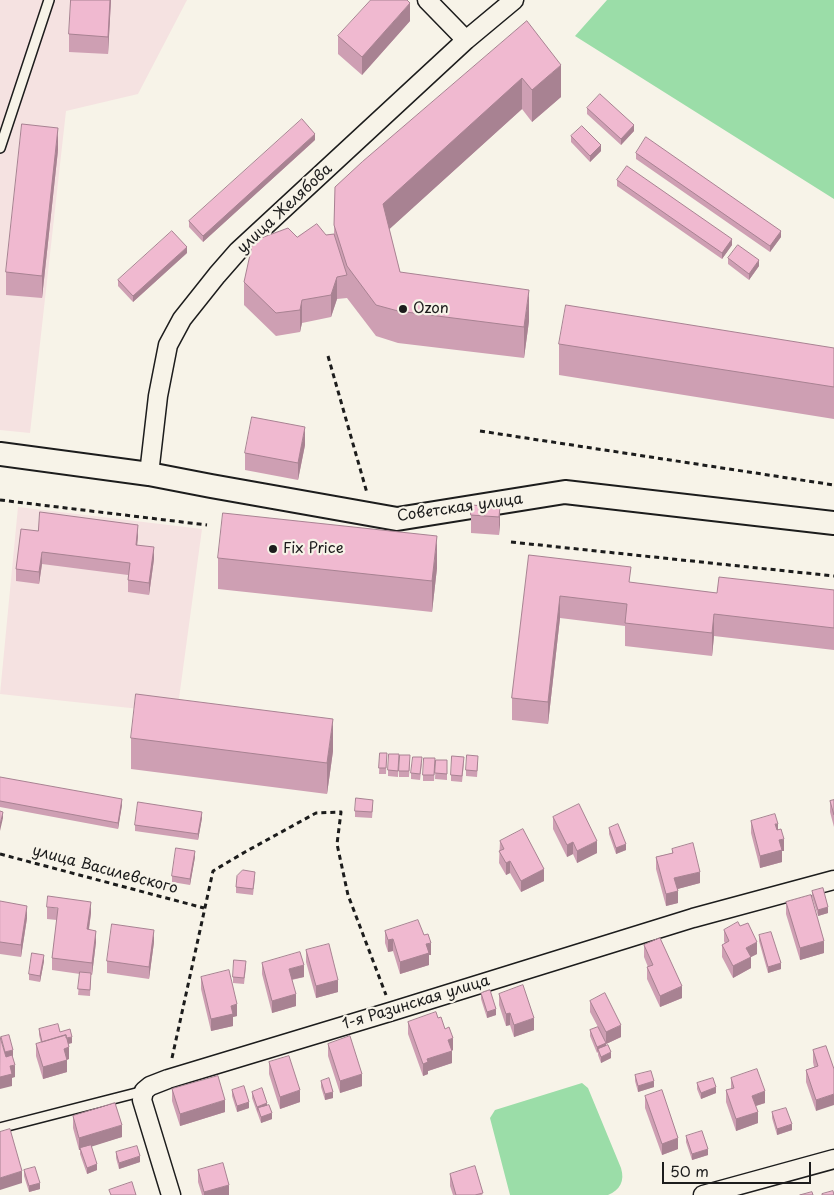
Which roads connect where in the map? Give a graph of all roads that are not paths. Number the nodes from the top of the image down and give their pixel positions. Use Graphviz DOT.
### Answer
graph roads {
  1 [pos="49,0"];
  2 [pos="427,0"];
  3 [pos="514,0"];
  4 [pos="466,40"];
  5 [pos="0,148"];
  6 [pos="0,454"];
  7 [pos="149,474"];
  8 [pos="834,523"];
  9 [pos="834,880"];
  10 [pos="144,1091"];
  11 [pos="0,1128"];
  12 [pos="834,1159"];
  13 [pos="171,1195"];
  14 [pos="702,1195"];
  1 -- 5 [label="lane"];
  2 -- 4 [label="street"];
  3 -- 4 [label="street, улица Желябова"];
  4 -- 7 [label="street, улица Желябова"];
  6 -- 7 [label="street, Советская улица"];
  7 -- 8 [label="street, Советская улица"];
  9 -- 10 [label="street, 1-я Разинская улица"];
  10 -- 11 [label="lane, 1-я Разинская улица"];
  10 -- 13 [label="street"];
  12 -- 14 [label="street"];
}
